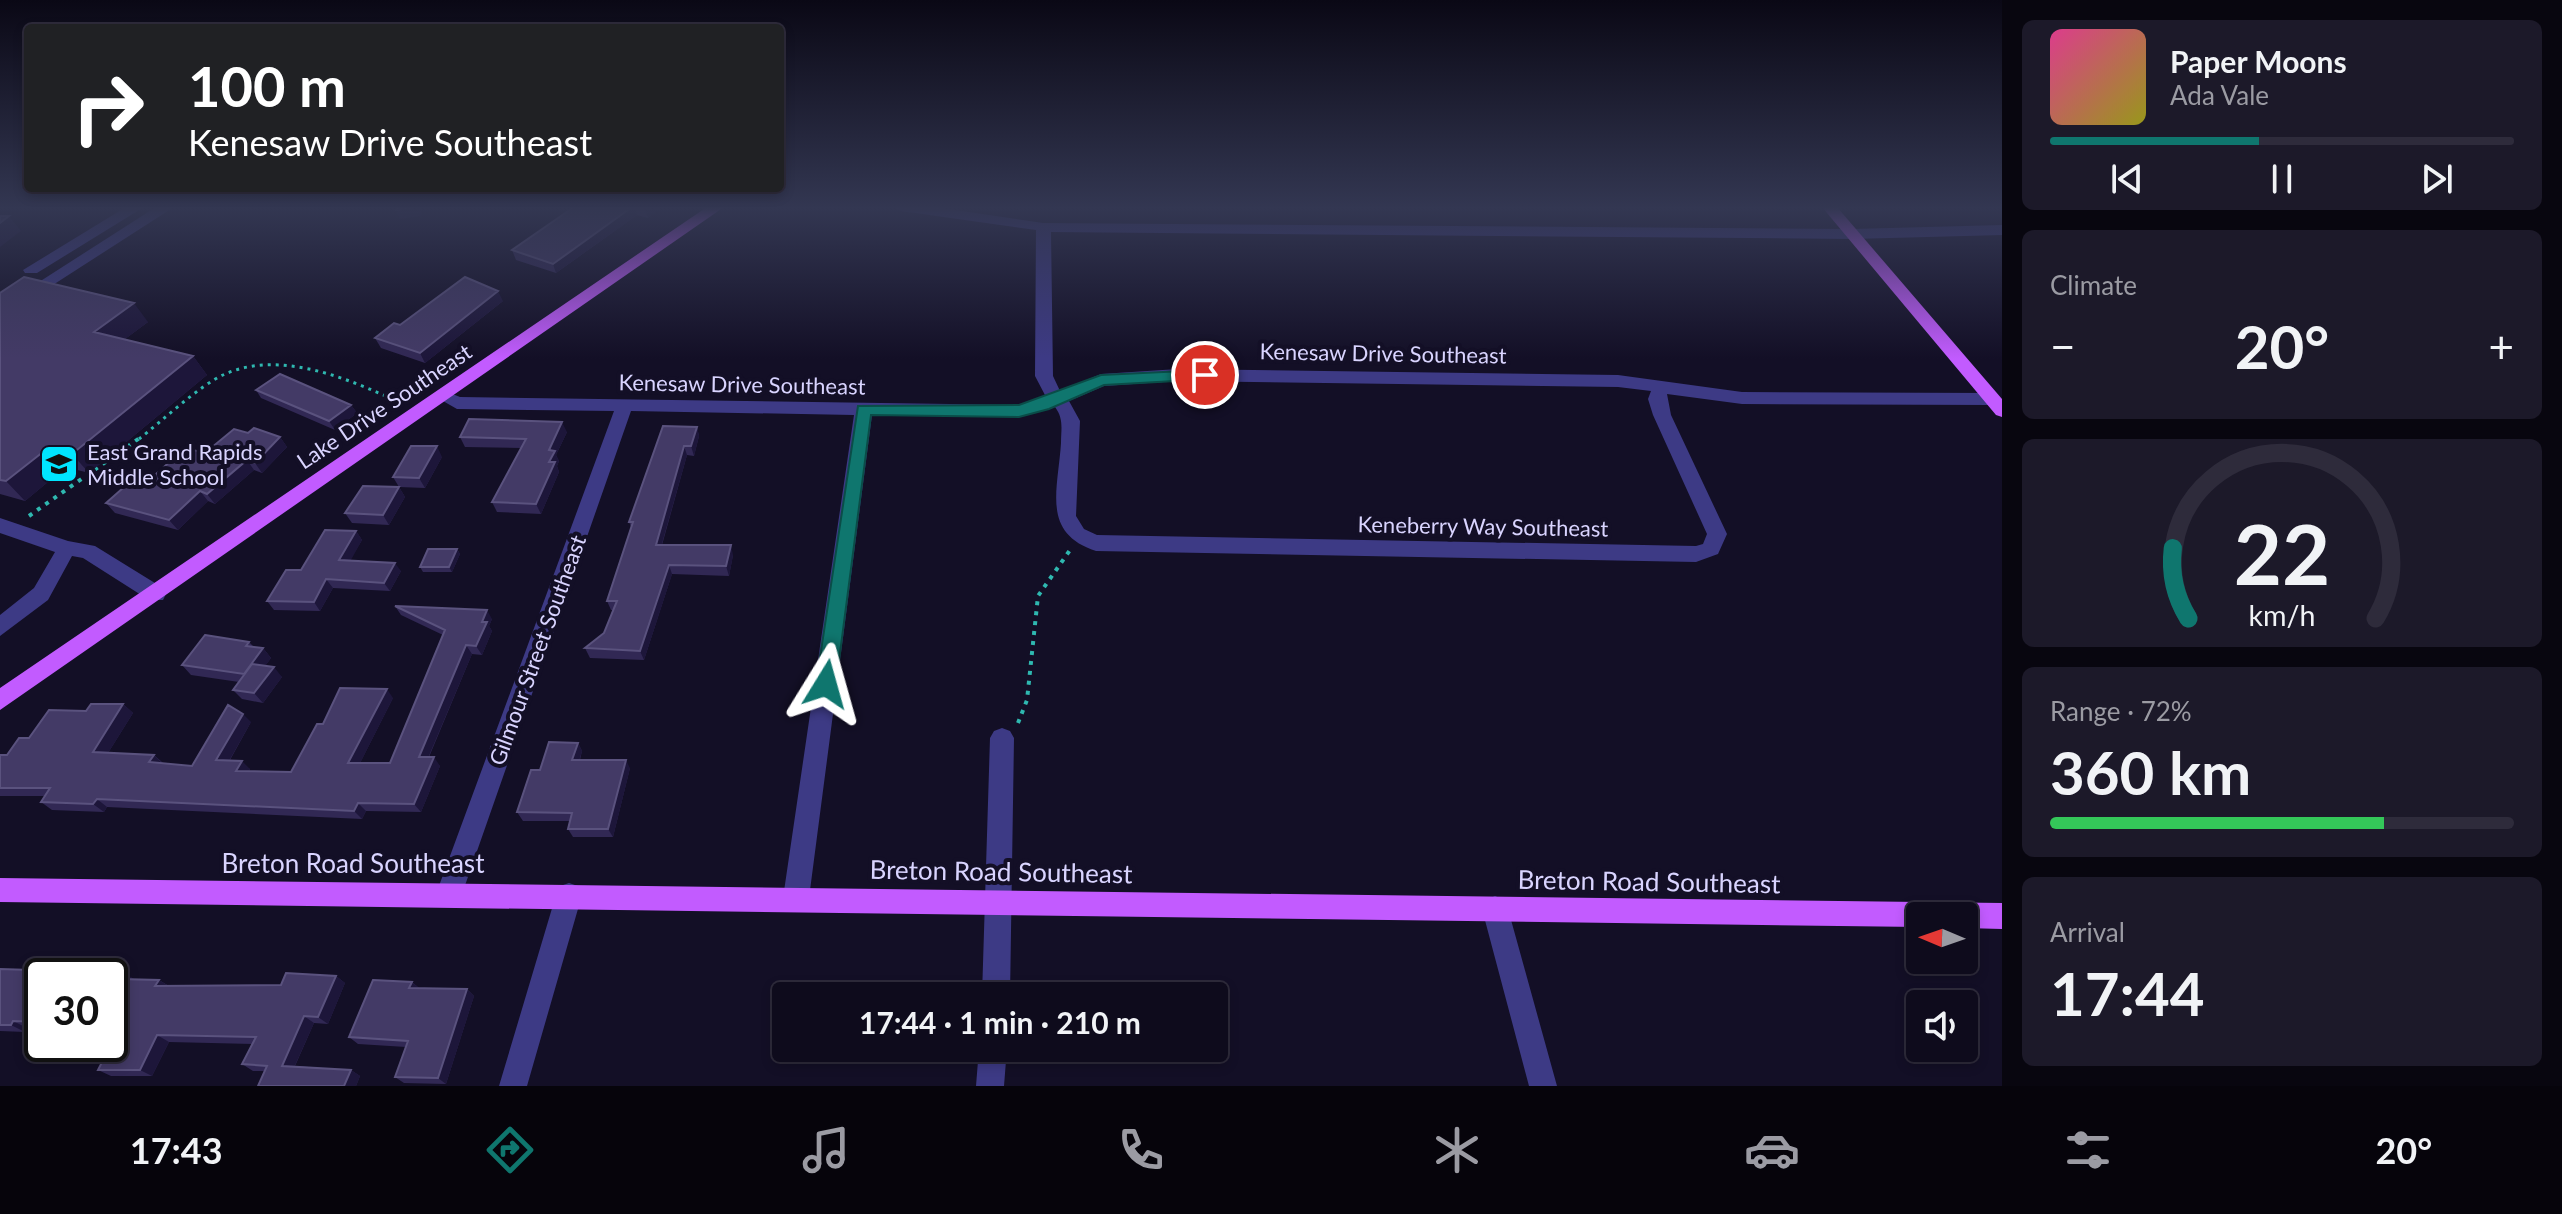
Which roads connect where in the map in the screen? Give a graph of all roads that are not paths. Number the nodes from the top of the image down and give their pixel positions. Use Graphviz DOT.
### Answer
graph roads {
  1 [pos="52,258"];
  2 [pos="87,258"];
  3 [pos="644,258"];
  4 [pos="1043,258"];
  5 [pos="1872,258"];
  6 [pos="31,270"];
  7 [pos="0,314"];
  8 [pos="1660,389"];
  9 [pos="445,397"];
  10 [pos="1055,398"];
  11 [pos="1997,405"];
  12 [pos="624,407"];
  13 [pos="864,410"];
  14 [pos="0,525"];
  15 [pos="67,548"];
  16 [pos="156,594"];
  17 [pos="0,627"];
  18 [pos="0,700"];
  19 [pos="1002,738"];
  20 [pos="0,890"];
  21 [pos="449,894"];
  22 [pos="569,895"];
  23 [pos="796,898"];
  24 [pos="1003,901"];
  25 [pos="1495,909"];
  26 [pos="2002,916"];
  27 [pos="997,982"];
  28 [pos="992,1062"];
  29 [pos="513,1086"];
  30 [pos="990,1086"];
  31 [pos="1543,1086"];
  1 -- 6 [label="street"];
  2 -- 7 [label="street"];
  3 -- 9 [label="main road, Lake Drive Southeast"];
  4 -- 10 [label="street"];
  5 -- 11 [label="main road"];
  8 -- 10 [label="street, Kenesaw Drive Southeast"];
  8 -- 10 [label="street, Keneberry Way Southeast"];
  8 -- 11 [label="street, Kenesaw Drive Southeast"];
  9 -- 12 [label="street, Kenesaw Drive Southeast"];
  9 -- 16 [label="main road, Lake Drive Southeast"];
  10 -- 13 [label="street, Kenesaw Drive Southeast"];
  12 -- 13 [label="street, Kenesaw Drive Southeast"];
  12 -- 21 [label="street, Gilmour Street Southeast"];
  13 -- 23 [label="street"];
  14 -- 15 [label="street"];
  15 -- 16 [label="street"];
  15 -- 17 [label="street"];
  16 -- 18 [label="main road, Lake Drive Southeast"];
  19 -- 24 [label="street"];
  20 -- 21 [label="main road, Breton Road Southeast"];
  21 -- 22 [label="main road, Breton Road Southeast"];
  22 -- 23 [label="main road, Breton Road Southeast"];
  22 -- 29 [label="street"];
  23 -- 24 [label="main road, Breton Road Southeast"];
  24 -- 25 [label="main road, Breton Road Southeast"];
  24 -- 27 [label="street"];
  25 -- 26 [label="main road, Breton Road Southeast"];
  25 -- 31 [label="street"];
  28 -- 30 [label="street"];
}
